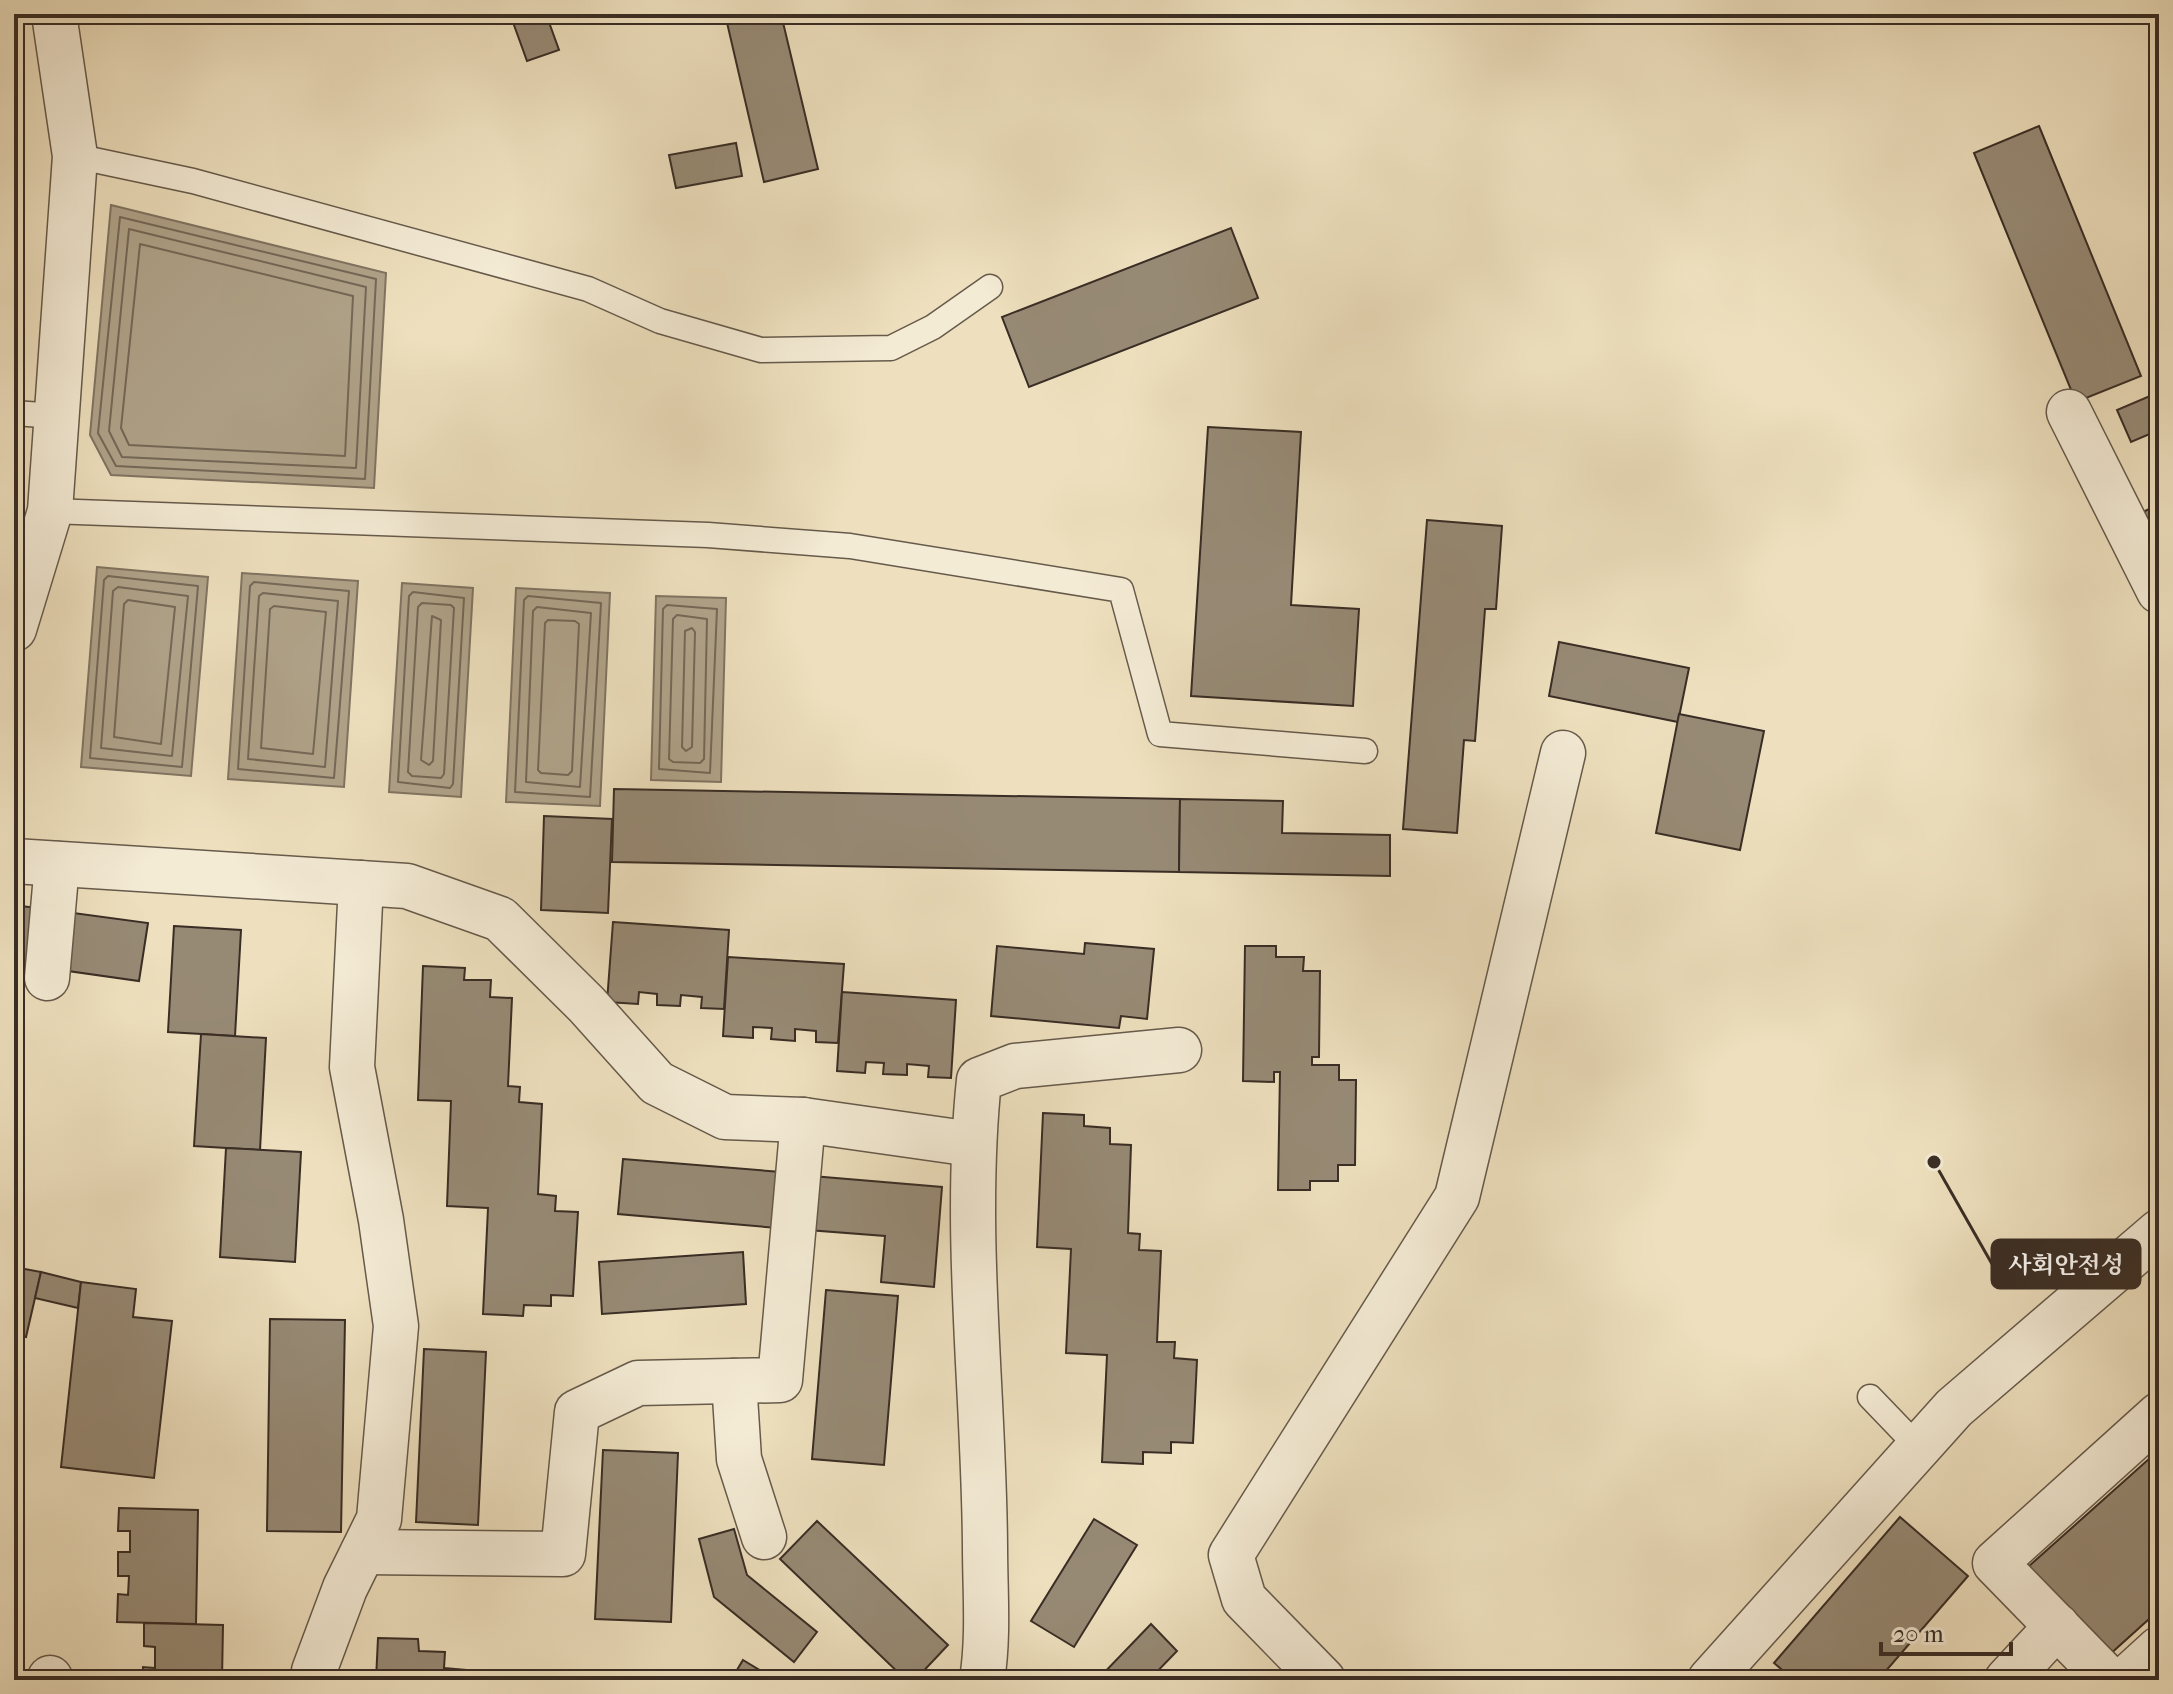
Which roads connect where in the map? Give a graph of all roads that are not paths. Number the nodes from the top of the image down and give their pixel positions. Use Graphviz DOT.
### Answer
graph roads {
  1 [pos="54,14"];
  2 [pos="75,156"];
  3 [pos="990,287"];
  4 [pos="2069,412"];
  5 [pos="35,414"];
  6 [pos="50,511"];
  7 [pos="2159,591"];
  8 [pos="14,629"];
  9 [pos="1365,751"];
  10 [pos="1563,753"];
  11 [pos="14,861"];
  12 [pos="57,864"];
  13 [pos="361,883"];
  14 [pos="47,978"];
  15 [pos="1179,1050"];
  16 [pos="803,1120"];
  17 [pos="972,1144"];
  18 [pos="2159,1232"];
  19 [pos="734,1381"];
  20 [pos="1870,1397"];
  21 [pos="2159,1415"];
  22 [pos="1919,1448"];
  23 [pos="764,1537"];
  24 [pos="363,1552"];
  25 [pos="2057,1626"];
  26 [pos="2159,1649"];
  27 [pos="314,1680"];
  28 [pos="982,1680"];
  29 [pos="1323,1680"];
  30 [pos="1710,1680"];
  31 [pos="2007,1680"];
  32 [pos="2109,1680"];
  33 [pos="2125,1680"];
  1 -- 2 [label="street"];
  2 -- 3 [label="lane"];
  2 -- 5 [label="street"];
  4 -- 7 [label="street"];
  5 -- 6 [label="street"];
  6 -- 8 [label="street"];
  6 -- 9 [label="lane"];
  10 -- 29 [label="street"];
  11 -- 12 [label="street"];
  12 -- 13 [label="street"];
  12 -- 14 [label="street"];
  13 -- 16 [label="street"];
  13 -- 24 [label="street"];
  15 -- 17 [label="street"];
  16 -- 17 [label="street"];
  16 -- 19 [label="street"];
  17 -- 28 [label="street"];
  18 -- 22 [label="street"];
  19 -- 23 [label="street"];
  19 -- 24 [label="street"];
  20 -- 22 [label="lane"];
  21 -- 25 [label="street"];
  22 -- 30 [label="street"];
  24 -- 27 [label="street"];
  25 -- 31 [label="street"];
  25 -- 32 [label="street"];
  26 -- 33 [label="street"];
}
